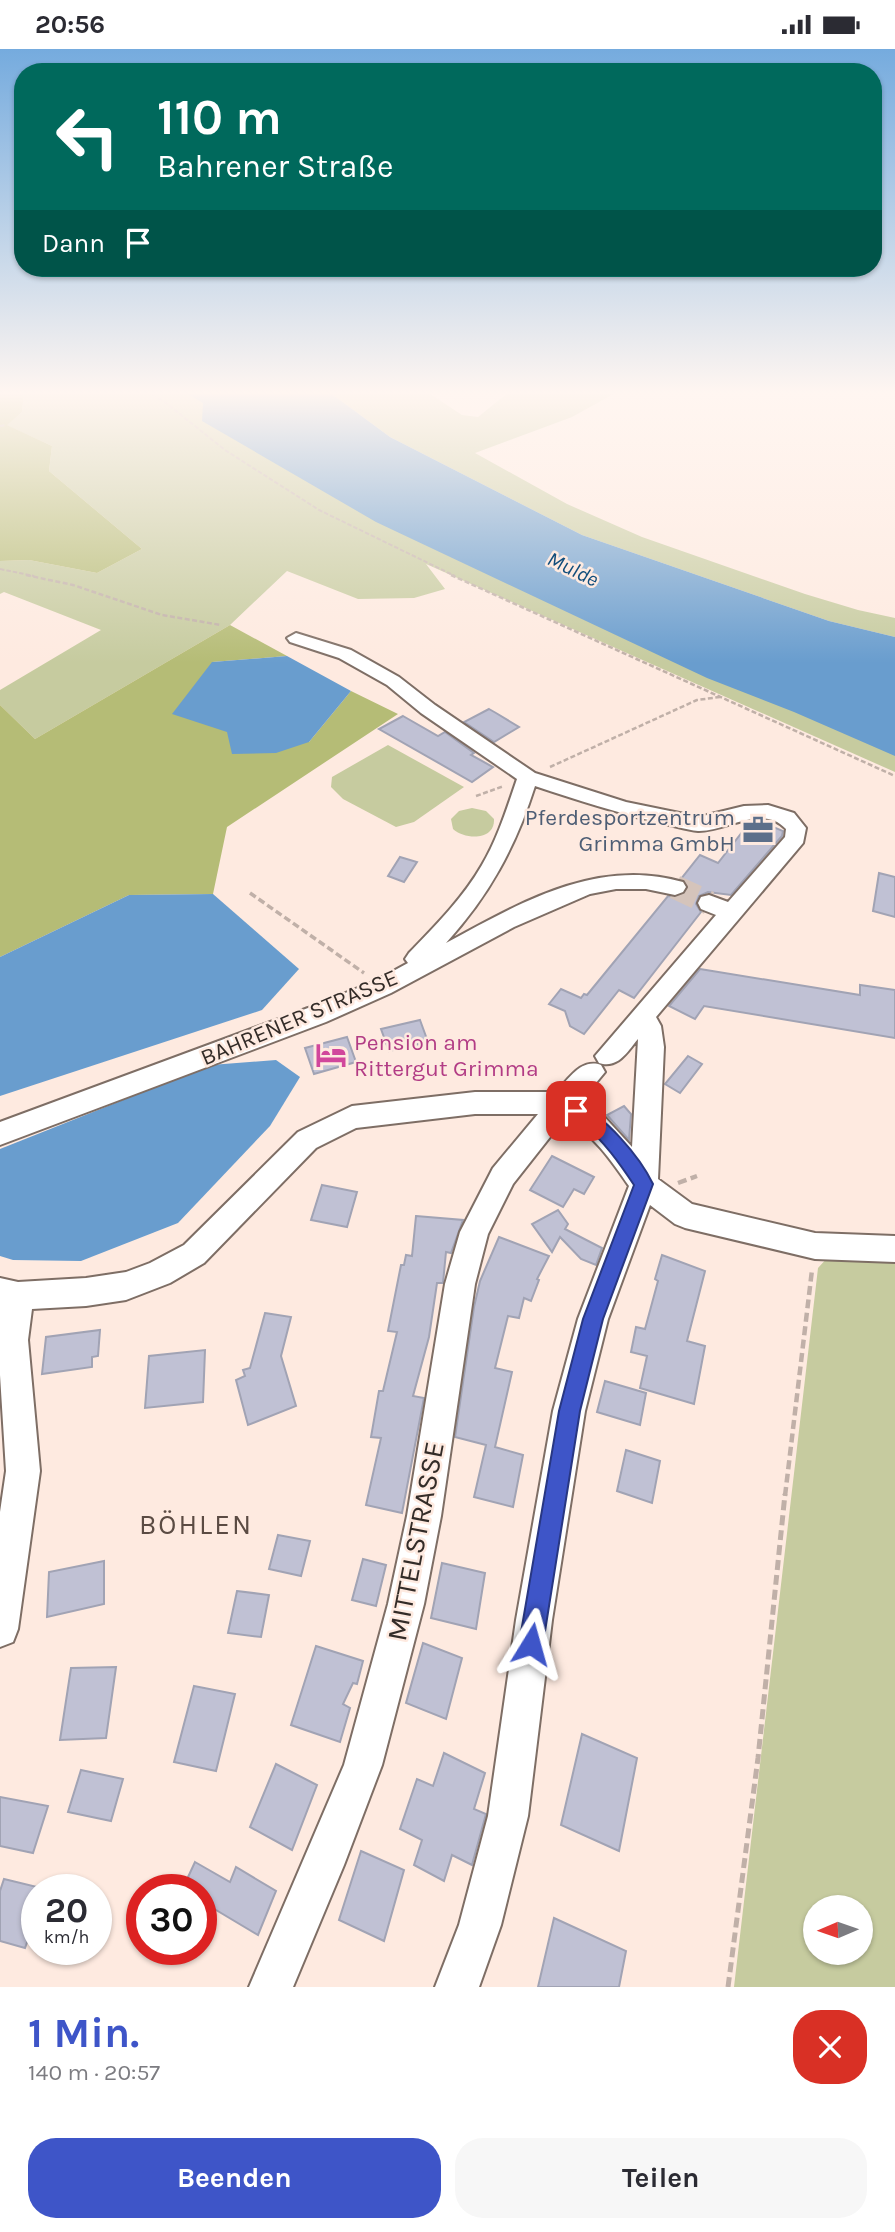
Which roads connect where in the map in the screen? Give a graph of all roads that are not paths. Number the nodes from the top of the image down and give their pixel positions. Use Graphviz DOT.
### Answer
graph roads {
  1 [pos="296,638"];
  2 [pos="528,777"];
  3 [pos="675,887"];
  4 [pos="709,903"];
  5 [pos="733,913"];
  6 [pos="392,981"];
  7 [pos="642,1016"];
  8 [pos="562,1103"];
  9 [pos="0,1134"];
  10 [pos="644,1184"];
  11 [pos="895,1249"];
  12 [pos="9,1294"];
  13 [pos="0,1629"];
  14 [pos="271,1987"];
  15 [pos="457,1987"];
  1 -- 2 [label="street"];
  2 -- 5 [label="street"];
  2 -- 6 [label="street"];
  3 -- 6 [label="street, BAHRENER STRASSE"];
  4 -- 5 [label="street"];
  5 -- 7 [label="street"];
  6 -- 9 [label="street, BAHRENER STRASSE"];
  7 -- 8 [label="street"];
  7 -- 10 [label="street"];
  8 -- 10 [label="street"];
  8 -- 12 [label="street"];
  8 -- 14 [label="street, MITTELSTRASSE"];
  10 -- 11 [label="street"];
  10 -- 15 [label="street"];
  12 -- 13 [label="street"];
}
